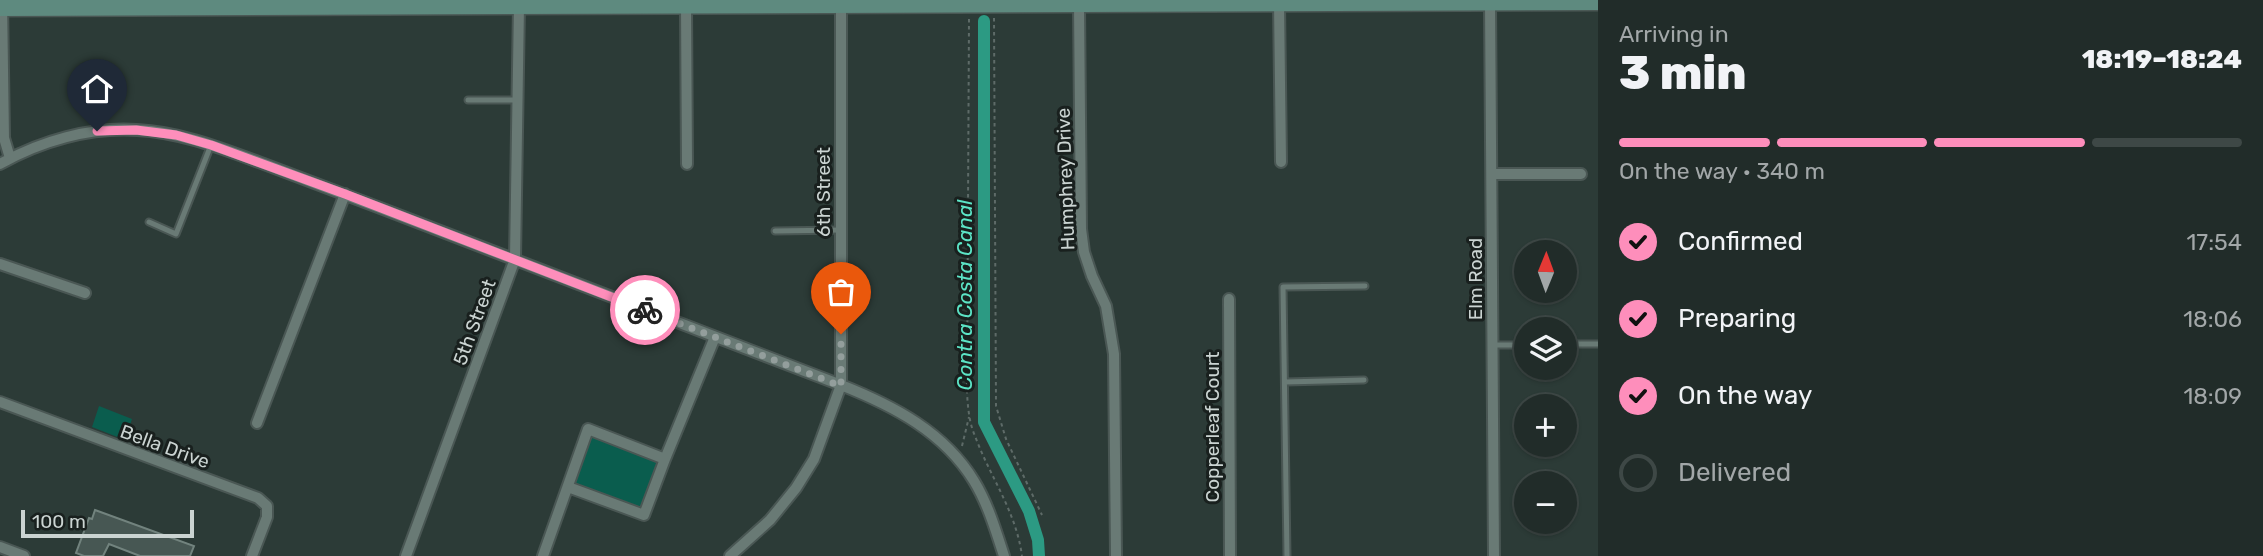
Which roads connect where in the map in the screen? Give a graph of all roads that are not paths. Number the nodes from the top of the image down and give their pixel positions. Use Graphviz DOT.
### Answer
graph roads {
  1 [pos="1339,1"];
  2 [pos="1433,1"];
  3 [pos="841,2"];
  4 [pos="1490,2"];
  5 [pos="1598,2"];
  6 [pos="1279,3"];
  7 [pos="1,5"];
  8 [pos="519,5"];
  9 [pos="686,5"];
  10 [pos="1079,5"];
  11 [pos="1,59"];
  12 [pos="2,84"];
  13 [pos="468,100"];
  14 [pos="517,100"];
  15 [pos="211,145"];
  16 [pos="10,158"];
  17 [pos="1281,162"];
  18 [pos="0,164"];
  19 [pos="687,164"];
  20 [pos="1492,174"];
  21 [pos="1581,174"];
  22 [pos="345,194"];
  23 [pos="149,222"];
  24 [pos="841,230"];
  25 [pos="775,231"];
  26 [pos="515,259"];
  27 [pos="0,264"];
  28 [pos="1365,286"];
  29 [pos="85,293"];
  30 [pos="1228,299"];
  31 [pos="715,337"];
  32 [pos="1577,344"];
  33 [pos="1598,344"];
  34 [pos="1493,345"];
  35 [pos="1514,345"];
  36 [pos="1364,380"];
  37 [pos="1285,382"];
  38 [pos="841,386"];
  39 [pos="0,402"];
  40 [pos="257,423"];
  41 [pos="665,459"];
  42 [pos="568,487"];
  43 [pos="0,547"];
  44 [pos="24,556"];
  45 [pos="252,556"];
  46 [pos="406,556"];
  47 [pos="543,556"];
  48 [pos="730,556"];
  49 [pos="1004,556"];
  50 [pos="1116,556"];
  51 [pos="1230,556"];
  52 [pos="1287,556"];
  53 [pos="1494,556"];
  1 -- 2 [label="street"];
  1 -- 6 [label="street"];
  2 -- 4 [label="street"];
  3 -- 9 [label="street"];
  3 -- 10 [label="street"];
  3 -- 24 [label="street, 6th Street"];
  4 -- 5 [label="street"];
  4 -- 20 [label="street, Elm Road"];
  6 -- 10 [label="street"];
  6 -- 17 [label="street"];
  7 -- 8 [label="street"];
  7 -- 11 [label="street"];
  8 -- 9 [label="street"];
  8 -- 14 [label="street, 5th Street"];
  9 -- 19 [label="street"];
  10 -- 50 [label="street, Humphrey Drive"];
  11 -- 12 [label="street"];
  12 -- 16 [label="street"];
  13 -- 14 [label="lane"];
  14 -- 26 [label="street, 5th Street"];
  15 -- 16 [label="street"];
  15 -- 22 [label="street"];
  15 -- 23 [label="lane"];
  16 -- 18 [label="street"];
  20 -- 21 [label="street"];
  20 -- 34 [label="street, Elm Road"];
  22 -- 26 [label="street"];
  22 -- 40 [label="street"];
  24 -- 25 [label="lane"];
  24 -- 38 [label="street, 6th Street"];
  26 -- 31 [label="street"];
  26 -- 46 [label="street, 5th Street"];
  27 -- 29 [label="street"];
  28 -- 37 [label="lane"];
  30 -- 51 [label="street, Copperleaf Court"];
  31 -- 38 [label="street"];
  31 -- 41 [label="street"];
  32 -- 33 [label="lane"];
  34 -- 35 [label="lane"];
  34 -- 53 [label="street, Elm Road"];
  36 -- 37 [label="lane"];
  37 -- 52 [label="lane"];
  38 -- 48 [label="street, 6th Street"];
  38 -- 49 [label="street"];
  39 -- 45 [label="street, Bella Drive"];
  41 -- 42 [label="street"];
  41 -- 42 [label="street"];
  42 -- 47 [label="street"];
  43 -- 44 [label="street"];
}
